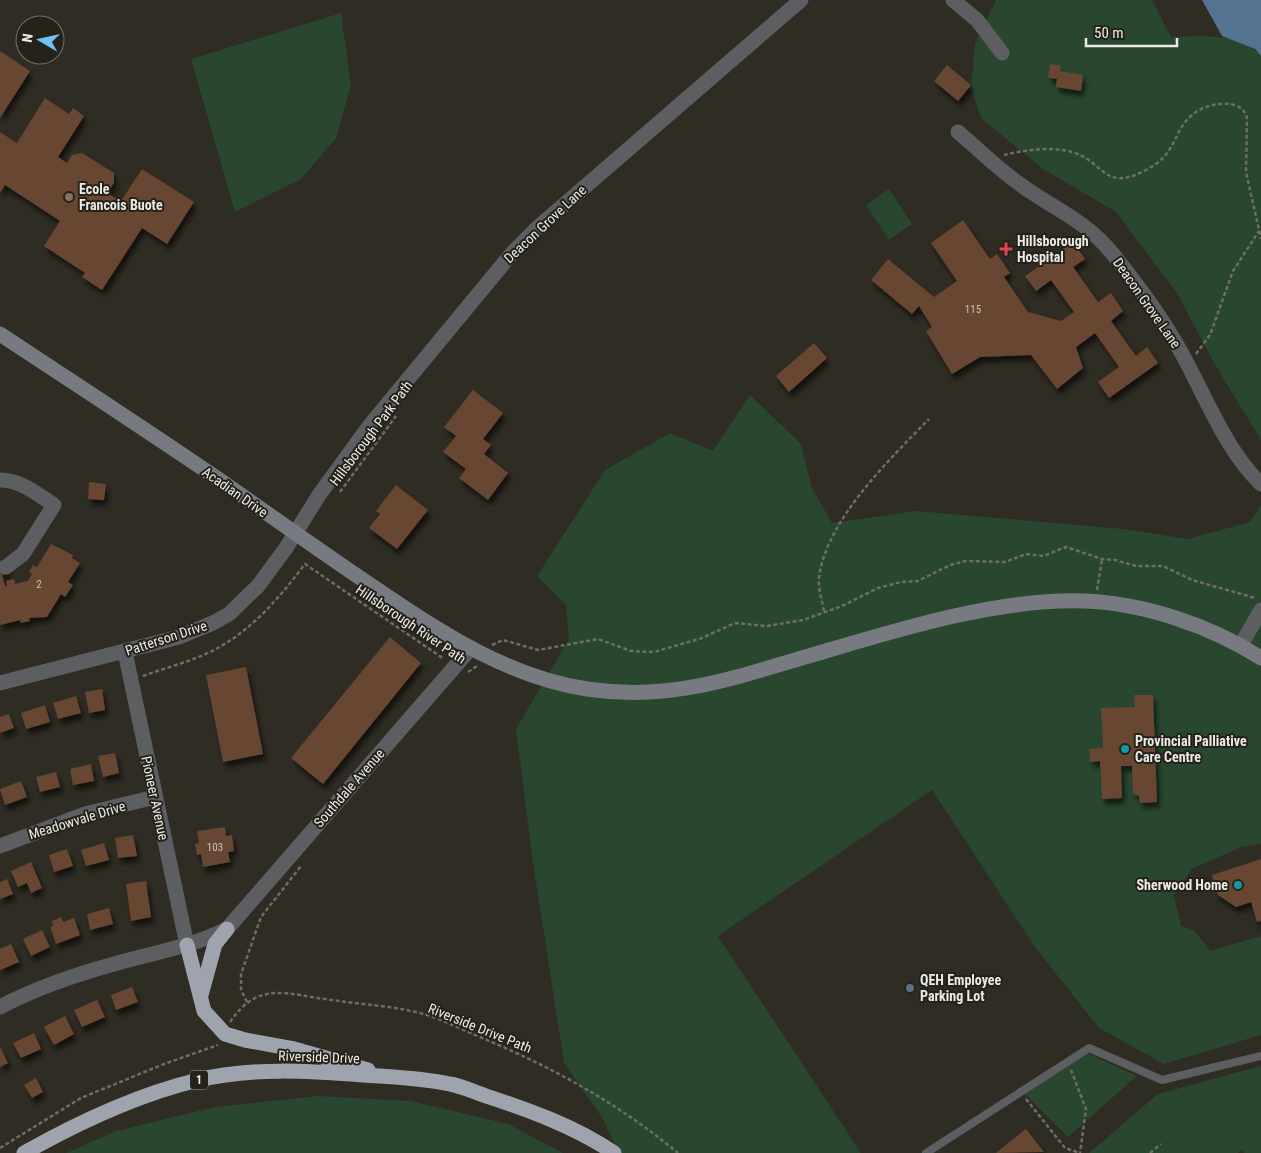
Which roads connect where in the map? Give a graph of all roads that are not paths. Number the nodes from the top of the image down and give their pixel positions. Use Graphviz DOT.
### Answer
graph roads {
  1 [pos="801,0"];
  2 [pos="953,0"];
  3 [pos="1002,53"];
  4 [pos="958,132"];
  5 [pos="0,334"];
  6 [pos="0,480"];
  7 [pos="1261,484"];
  8 [pos="294,534"];
  9 [pos="6,567"];
  10 [pos="1261,610"];
  11 [pos="1241,646"];
  12 [pos="471,648"];
  13 [pos="125,652"];
  14 [pos="1261,658"];
  15 [pos="0,683"];
  16 [pos="155,797"];
  17 [pos="0,846"];
  18 [pos="227,929"];
  19 [pos="186,945"];
  20 [pos="200,999"];
  21 [pos="0,1007"];
  22 [pos="1261,1056"];
  23 [pos="388,1077"];
  24 [pos="24,1153"];
  25 [pos="614,1153"];
  26 [pos="926,1153"];
  1 -- 8 [label="street, Deacon Grove Lane"];
  2 -- 3 [label="street"];
  4 -- 7 [label="street, Deacon Grove Lane"];
  5 -- 8 [label="street, Acadian Drive"];
  6 -- 9 [label="street"];
  8 -- 12 [label="street, Acadian Drive"];
  8 -- 13 [label="street, Patterson Drive"];
  10 -- 11 [label="street"];
  11 -- 12 [label="street, Acadian Drive"];
  11 -- 14 [label="street, Acadian Drive"];
  12 -- 18 [label="street, Southdale Avenue"];
  13 -- 15 [label="street, Patterson Drive"];
  13 -- 16 [label="street, Pioneer Avenue"];
  16 -- 17 [label="street, Meadowvale Drive"];
  16 -- 19 [label="street, Pioneer Avenue"];
  18 -- 19 [label="street"];
  18 -- 20 [label="highway"];
  19 -- 20 [label="highway"];
  19 -- 21 [label="street"];
  20 -- 23 [label="highway"];
  22 -- 26 [label="lane"];
  23 -- 24 [label="highway, Riverside Drive / 1"];
  23 -- 25 [label="highway, Riverside Drive / 1"];
}
